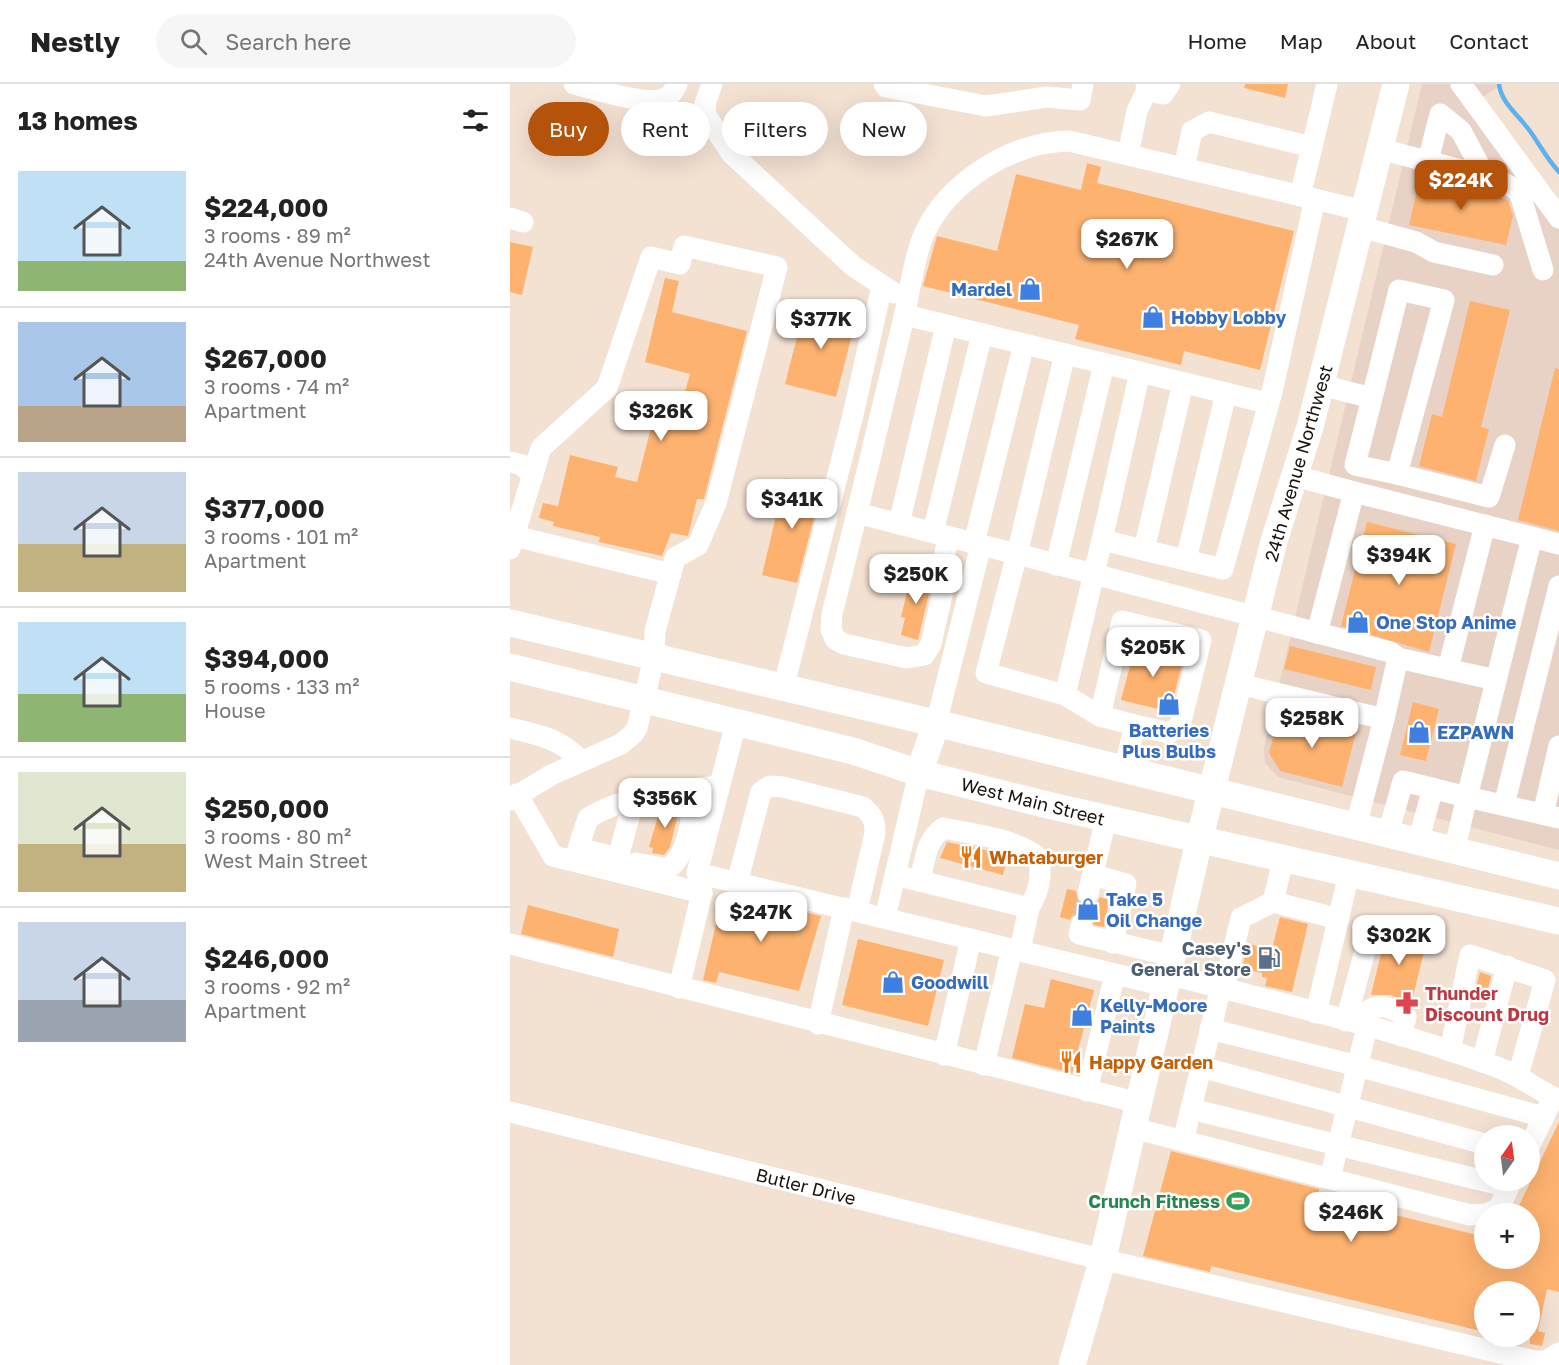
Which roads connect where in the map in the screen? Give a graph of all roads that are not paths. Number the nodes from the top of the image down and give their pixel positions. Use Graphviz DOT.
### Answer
graph roads {
  1 [pos="574,84"];
  2 [pos="677,84"];
  3 [pos="712,84"];
  4 [pos="884,84"];
  5 [pos="1083,84"];
  6 [pos="1170,84"];
  7 [pos="1327,84"];
  8 [pos="1396,84"];
  9 [pos="1461,84"];
  10 [pos="1146,87"];
  11 [pos="1312,147"];
  12 [pos="1380,149"];
  13 [pos="1128,154"];
  14 [pos="1428,161"];
  15 [pos="1184,168"];
  16 [pos="1485,176"];
  17 [pos="1308,197"];
  18 [pos="1559,218"];
  19 [pos="1363,219"];
  20 [pos="1493,265"];
  21 [pos="1543,270"];
  22 [pos="882,286"];
  23 [pos="906,308"];
  24 [pos="946,325"];
  25 [pos="982,334"];
  26 [pos="1024,344"];
  27 [pos="1065,354"];
  28 [pos="1104,363"];
  29 [pos="1140,372"];
  30 [pos="1183,383"];
  31 [pos="1321,385"];
  32 [pos="1226,393"];
  33 [pos="1372,398"];
  34 [pos="1267,403"];
  35 [pos="852,419"];
  36 [pos="878,426"];
  37 [pos="1504,445"];
  38 [pos="510,462"];
  39 [pos="1397,474"];
  40 [pos="533,476"];
  41 [pos="1295,476"];
  42 [pos="1354,492"];
  43 [pos="855,518"];
  44 [pos="899,524"];
  45 [pos="1485,525"];
  46 [pos="940,534"];
  47 [pos="1532,537"];
  48 [pos="1102,540"];
  49 [pos="512,543"];
  50 [pos="977,544"];
  51 [pos="1559,544"];
  52 [pos="1144,550"];
  53 [pos="1017,554"];
  54 [pos="1186,560"];
  55 [pos="1056,565"];
  56 [pos="671,574"];
  57 [pos="1094,575"];
  58 [pos="1559,586"];
  59 [pos="1256,617"];
  60 [pos="510,623"];
  61 [pos="1317,633"];
  62 [pos="654,658"];
  63 [pos="1398,658"];
  64 [pos="510,667"];
  65 [pos="1448,669"];
  66 [pos="1496,680"];
  67 [pos="1239,684"];
  68 [pos="783,689"];
  69 [pos="1065,695"];
  70 [pos="644,701"];
  71 [pos="1100,716"];
  72 [pos="1384,718"];
  73 [pos="736,723"];
  74 [pos="936,724"];
  75 [pos="1135,725"];
  76 [pos="510,728"];
  77 [pos="1559,746"];
  78 [pos="580,761"];
  79 [pos="1124,769"];
  80 [pos="919,773"];
  81 [pos="719,786"];
  82 [pos="1433,788"];
  83 [pos="695,789"];
  84 [pos="1213,791"];
  85 [pos="513,797"];
  86 [pos="1467,797"];
  87 [pos="634,799"];
  88 [pos="1504,805"];
  89 [pos="1551,816"];
  90 [pos="1106,819"];
  91 [pos="1356,826"];
  92 [pos="1388,834"];
  93 [pos="1198,841"];
  94 [pos="1418,842"];
  95 [pos="1454,851"];
  96 [pos="575,855"];
  97 [pos="618,858"];
  98 [pos="1283,860"];
  99 [pos="1349,874"];
  100 [pos="895,875"];
  101 [pos="1559,876"];
  102 [pos="920,881"];
  103 [pos="700,883"];
  104 [pos="737,883"];
  105 [pos="1273,902"];
  106 [pos="1029,908"];
  107 [pos="850,910"];
  108 [pos="885,918"];
  109 [pos="1339,919"];
  110 [pos="1559,921"];
  111 [pos="1082,923"];
  112 [pos="1370,932"];
  113 [pos="971,939"];
  114 [pos="1113,943"];
  115 [pos="510,944"];
  116 [pos="1016,950"];
  117 [pos="1507,966"];
  118 [pos="1169,972"];
  119 [pos="1116,974"];
  120 [pos="679,988"];
  121 [pos="1222,988"];
  122 [pos="1316,1013"];
  123 [pos="1346,1022"];
  124 [pos="818,1024"];
  125 [pos="1367,1027"];
  126 [pos="1210,1029"];
  127 [pos="1450,1052"];
  128 [pos="944,1055"];
  129 [pos="1482,1062"];
  130 [pos="984,1065"];
  131 [pos="1358,1066"];
  132 [pos="1201,1067"];
  133 [pos="1518,1076"];
  134 [pos="1087,1091"];
  135 [pos="1557,1094"];
  136 [pos="1349,1105"];
  137 [pos="1191,1109"];
  138 [pos="510,1112"];
  139 [pos="1136,1116"];
  140 [pos="1544,1117"];
  141 [pos="1540,1125"];
  142 [pos="1183,1141"];
  143 [pos="1474,1141"];
  144 [pos="1339,1145"];
  145 [pos="1474,1176"];
  146 [pos="1330,1178"];
  147 [pos="1474,1215"];
  148 [pos="1103,1258"];
  149 [pos="1559,1353"];
  150 [pos="1078,1364"];
  1 -- 2 [label="street"];
  3 -- 22 [label="street"];
  4 -- 5 [label="street"];
  6 -- 10 [label="street"];
  7 -- 11 [label="street"];
  8 -- 12 [label="main road, 24th Avenue Northwest"];
  9 -- 18 [label="street"];
  10 -- 13 [label="street"];
  11 -- 15 [label="street"];
  11 -- 17 [label="street"];
  12 -- 14 [label="street"];
  12 -- 19 [label="main road, 24th Avenue Northwest"];
  13 -- 15 [label="street"];
  13 -- 23 [label="street"];
  14 -- 16 [label="street"];
  14 -- 16 [label="street"];
  15 -- 17 [label="street"];
  16 -- 21 [label="street"];
  17 -- 19 [label="street"];
  17 -- 34 [label="street"];
  19 -- 20 [label="street"];
  19 -- 31 [label="main road, 24th Avenue Northwest"];
  22 -- 23 [label="street"];
  22 -- 35 [label="street"];
  23 -- 24 [label="street"];
  23 -- 36 [label="street"];
  24 -- 25 [label="street"];
  24 -- 44 [label="street"];
  25 -- 26 [label="street"];
  25 -- 46 [label="street"];
  26 -- 27 [label="street"];
  26 -- 50 [label="street"];
  27 -- 28 [label="street"];
  27 -- 53 [label="street"];
  28 -- 29 [label="street"];
  28 -- 55 [label="street"];
  29 -- 30 [label="street"];
  29 -- 48 [label="street"];
  30 -- 32 [label="street"];
  30 -- 52 [label="street"];
  31 -- 33 [label="street"];
  31 -- 41 [label="main road, 24th Avenue Northwest"];
  32 -- 34 [label="street"];
  32 -- 54 [label="street"];
  33 -- 39 [label="street"];
  33 -- 39 [label="street"];
  34 -- 54 [label="street"];
  35 -- 36 [label="street"];
  35 -- 68 [label="street"];
  36 -- 43 [label="street"];
  37 -- 39 [label="street"];
  38 -- 40 [label="street"];
  40 -- 49 [label="street"];
  40 -- 56 [label="street"];
  41 -- 42 [label="street"];
  41 -- 59 [label="main road, 24th Avenue Northwest"];
  42 -- 45 [label="street"];
  42 -- 61 [label="street"];
  43 -- 44 [label="street"];
  43 -- 46 [label="street"];
  44 -- 46 [label="street"];
  45 -- 47 [label="street"];
  45 -- 65 [label="street"];
  46 -- 50 [label="street"];
  47 -- 51 [label="street"];
  47 -- 66 [label="street"];
  48 -- 52 [label="street"];
  48 -- 57 [label="street"];
  49 -- 56 [label="street"];
  50 -- 53 [label="street"];
  50 -- 74 [label="street"];
  52 -- 54 [label="street"];
  53 -- 55 [label="street"];
  53 -- 69 [label="street"];
  55 -- 57 [label="street"];
  56 -- 62 [label="street"];
  57 -- 59 [label="street"];
  57 -- 69 [label="street"];
  58 -- 88 [label="street"];
  59 -- 61 [label="street"];
  59 -- 67 [label="main road, 24th Avenue Northwest"];
  60 -- 62 [label="main road"];
  61 -- 63 [label="street"];
  62 -- 68 [label="main road"];
  62 -- 70 [label="street"];
  63 -- 65 [label="street"];
  63 -- 72 [label="street"];
  64 -- 70 [label="main road, West Main Street"];
  65 -- 66 [label="street"];
  66 -- 86 [label="street"];
  67 -- 72 [label="street"];
  67 -- 84 [label="main road, 24th Avenue Northwest"];
  68 -- 74 [label="main road"];
  69 -- 71 [label="street"];
  70 -- 73 [label="main road, West Main Street"];
  70 -- 78 [label="street"];
  71 -- 75 [label="street"];
  71 -- 75 [label="street"];
  72 -- 91 [label="street"];
  73 -- 80 [label="main road, West Main Street"];
  73 -- 81 [label="street"];
  74 -- 79 [label="main road"];
  74 -- 80 [label="main road"];
  75 -- 79 [label="street"];
  76 -- 78 [label="street"];
  77 -- 89 [label="street"];
  78 -- 85 [label="street"];
  79 -- 84 [label="main road"];
  80 -- 90 [label="main road, West Main Street"];
  80 -- 100 [label="street"];
  81 -- 83 [label="street"];
  81 -- 103 [label="street"];
  82 -- 86 [label="street"];
  82 -- 92 [label="street"];
  82 -- 94 [label="street"];
  83 -- 87 [label="street"];
  83 -- 97 [label="street"];
  84 -- 91 [label="main road"];
  84 -- 93 [label="main road, 24th Avenue Northwest"];
  85 -- 96 [label="street"];
  86 -- 88 [label="street"];
  86 -- 95 [label="street"];
  87 -- 96 [label="street"];
  87 -- 97 [label="street"];
  88 -- 89 [label="street"];
  90 -- 93 [label="main road, West Main Street"];
  90 -- 114 [label="street"];
  91 -- 92 [label="main road"];
  92 -- 94 [label="main road"];
  93 -- 98 [label="main road, West Main Street"];
  93 -- 118 [label="main road, 24th Avenue Northwest"];
  94 -- 95 [label="main road"];
  95 -- 101 [label="main road"];
  96 -- 97 [label="street"];
  96 -- 103 [label="street"];
  98 -- 99 [label="main road, West Main Street"];
  98 -- 105 [label="street"];
  99 -- 109 [label="street"];
  99 -- 110 [label="main road, West Main Street"];
  100 -- 102 [label="street"];
  100 -- 108 [label="street"];
  102 -- 106 [label="street"];
  102 -- 106 [label="street"];
  103 -- 104 [label="street"];
  103 -- 120 [label="street"];
  104 -- 107 [label="street"];
  104 -- 107 [label="street"];
  105 -- 109 [label="street"];
  105 -- 121 [label="street"];
  106 -- 116 [label="street"];
  107 -- 108 [label="street"];
  107 -- 124 [label="street"];
  108 -- 113 [label="street"];
  109 -- 122 [label="street"];
  111 -- 114 [label="street"];
  112 -- 123 [label="street"];
  113 -- 116 [label="street"];
  113 -- 128 [label="street"];
  114 -- 118 [label="street"];
  115 -- 120 [label="street"];
  116 -- 119 [label="street"];
  116 -- 130 [label="street"];
  117 -- 127 [label="street"];
  117 -- 129 [label="street"];
  117 -- 133 [label="street"];
  118 -- 119 [label="street"];
  118 -- 121 [label="street"];
  118 -- 139 [label="main road, 24th Avenue Northwest"];
  119 -- 134 [label="street"];
  120 -- 124 [label="street"];
  121 -- 122 [label="street"];
  121 -- 126 [label="street"];
  122 -- 123 [label="street"];
  123 -- 125 [label="street"];
  124 -- 128 [label="street"];
  125 -- 127 [label="street"];
  125 -- 131 [label="street"];
  126 -- 131 [label="street"];
  126 -- 132 [label="street"];
  127 -- 129 [label="street"];
  128 -- 130 [label="street"];
  129 -- 133 [label="street"];
  130 -- 134 [label="street"];
  131 -- 136 [label="street"];
  131 -- 140 [label="street"];
  132 -- 136 [label="street"];
  132 -- 137 [label="street"];
  133 -- 135 [label="street"];
  134 -- 139 [label="street"];
  135 -- 140 [label="street"];
  136 -- 143 [label="street"];
  136 -- 144 [label="street"];
  137 -- 142 [label="street"];
  137 -- 144 [label="street"];
  138 -- 148 [label="street, Butler Drive"];
  139 -- 142 [label="street"];
  139 -- 148 [label="main road, 24th Avenue Northwest"];
  140 -- 141 [label="street"];
  142 -- 146 [label="street"];
  144 -- 145 [label="street"];
  144 -- 146 [label="street"];
  146 -- 147 [label="street"];
  148 -- 149 [label="street, Butler Drive"];
  148 -- 150 [label="main road, 24th Avenue Northwest"];
}
